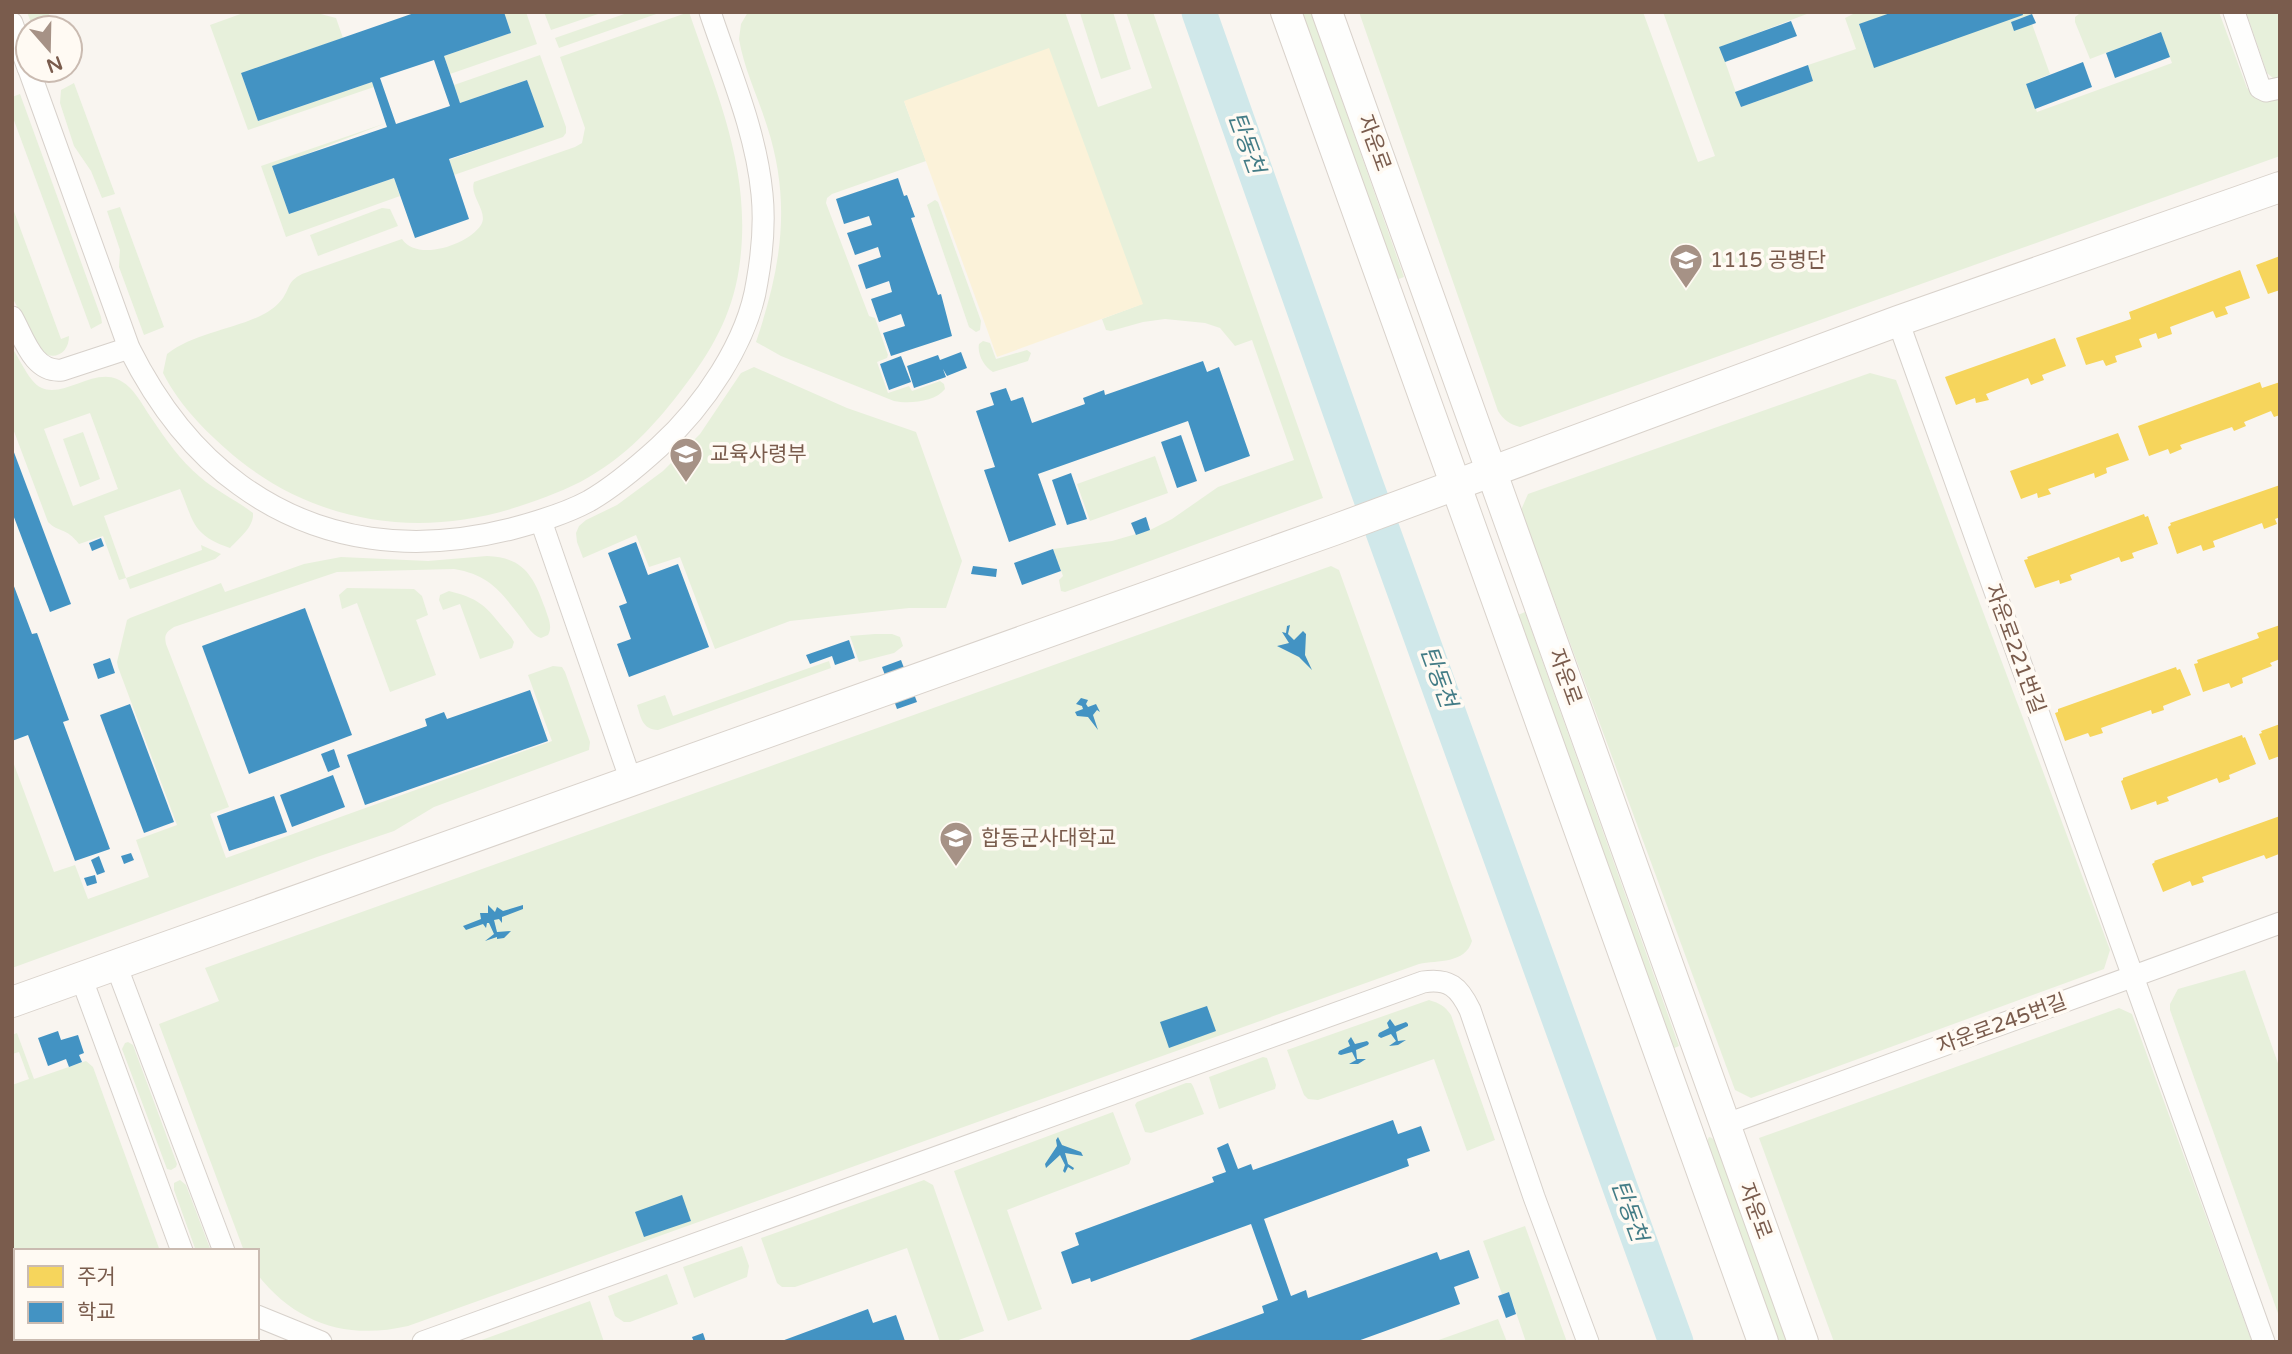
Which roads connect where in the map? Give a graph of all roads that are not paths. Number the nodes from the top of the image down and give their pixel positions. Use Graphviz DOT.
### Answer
graph roads {
  1 [pos="710,12"];
  2 [pos="1286,12"];
  3 [pos="1327,12"];
  4 [pos="2234,12"];
  5 [pos="33,84"];
  6 [pos="2280,88"];
  7 [pos="2280,187"];
  8 [pos="12,317"];
  9 [pos="1898,321"];
  10 [pos="129,348"];
  11 [pos="1492,472"];
  12 [pos="1457,485"];
  13 [pos="541,521"];
  14 [pos="631,780"];
  15 [pos="2280,923"];
  16 [pos="116,965"];
  17 [pos="2133,976"];
  18 [pos="81,977"];
  19 [pos="12,1002"];
  20 [pos="1724,1125"];
  21 [pos="181,1249"];
  22 [pos="223,1249"];
  23 [pos="259,1317"];
  24 [pos="321,1342"];
  25 [pos="423,1342"];
  26 [pos="1588,1342"];
  27 [pos="1763,1342"];
  28 [pos="1803,1342"];
  29 [pos="2264,1342"];
  1 -- 13 [label="street"];
  2 -- 12 [label="street, 자운로"];
  3 -- 11 [label="street, 자운로"];
  4 -- 6 [label="street"];
  5 -- 10 [label="street"];
  7 -- 9 [label="street"];
  8 -- 10 [label="street"];
  9 -- 11 [label="street"];
  9 -- 17 [label="street, 자운로221번길"];
  10 -- 13 [label="street"];
  11 -- 12 [label="street"];
  11 -- 20 [label="street, 자운로"];
  12 -- 14 [label="street"];
  12 -- 27 [label="street, 자운로"];
  13 -- 14 [label="street"];
  14 -- 16 [label="street"];
  15 -- 17 [label="street, 자운로245번길"];
  16 -- 18 [label="street"];
  16 -- 22 [label="street"];
  17 -- 20 [label="street, 자운로245번길"];
  17 -- 29 [label="street, 자운로221번길"];
  18 -- 19 [label="street"];
  18 -- 21 [label="street"];
  20 -- 28 [label="street, 자운로"];
  23 -- 24 [label="street"];
  25 -- 26 [label="street"];
}
